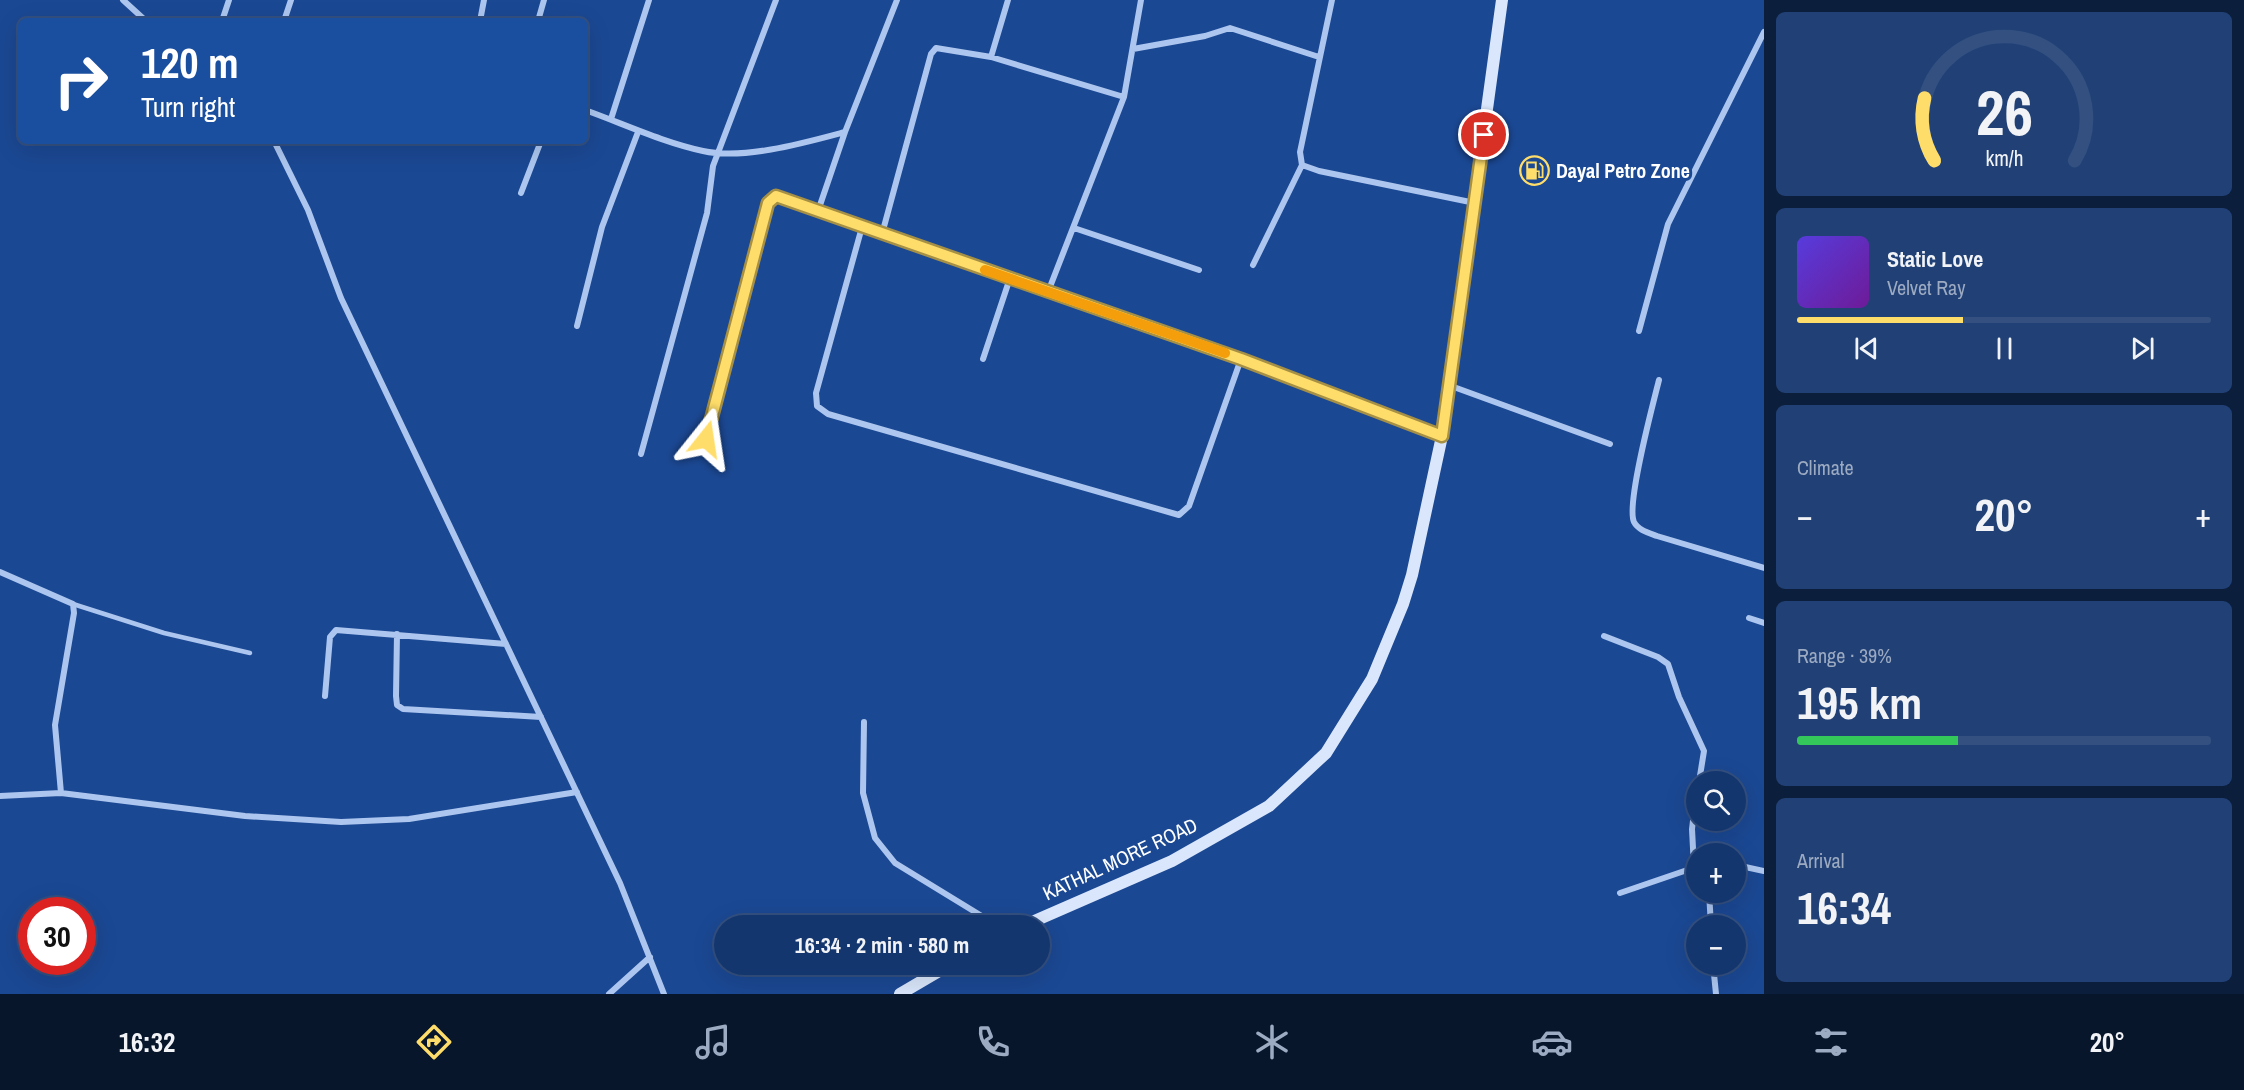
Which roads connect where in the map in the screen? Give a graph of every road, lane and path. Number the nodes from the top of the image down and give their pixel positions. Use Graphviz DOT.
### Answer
graph roads {
  1 [pos="123,0"];
  2 [pos="229,0"];
  3 [pos="291,0"];
  4 [pos="484,0"];
  5 [pos="544,0"];
  6 [pos="649,0"];
  7 [pos="776,0"];
  8 [pos="897,0"];
  9 [pos="1008,0"];
  10 [pos="1141,0"];
  11 [pos="1332,0"];
  12 [pos="1502,0"];
  13 [pos="143,18"];
  14 [pos="223,18"];
  15 [pos="285,18"];
  16 [pos="481,18"];
  17 [pos="539,18"];
  18 [pos="1764,32"];
  19 [pos="1133,49"];
  20 [pos="991,57"];
  21 [pos="1319,57"];
  22 [pos="1124,97"];
  23 [pos="588,111"];
  24 [pos="611,119"];
  25 [pos="638,132"];
  26 [pos="845,132"];
  27 [pos="275,144"];
  28 [pos="540,144"];
  29 [pos="717,152"];
  30 [pos="1302,165"];
  31 [pos="521,193"];
  32 [pos="1475,203"];
  33 [pos="818,211"];
  34 [pos="862,227"];
  35 [pos="1074,228"];
  36 [pos="882,234"];
  37 [pos="1253,265"];
  38 [pos="1198,270"];
  39 [pos="1010,278"];
  40 [pos="1048,292"];
  41 [pos="578,326"];
  42 [pos="1639,331"];
  43 [pos="983,359"];
  44 [pos="1241,359"];
  45 [pos="1659,381"];
  46 [pos="1451,386"];
  47 [pos="1442,436"];
  48 [pos="706,439"];
  49 [pos="1611,444"];
  50 [pos="641,454"];
  51 [pos="1764,568"];
  52 [pos="0,572"];
  53 [pos="73,604"];
  54 [pos="1749,618"];
  55 [pos="1764,622"];
  56 [pos="396,634"];
  57 [pos="1604,636"];
  58 [pos="506,644"];
  59 [pos="250,653"];
  60 [pos="325,696"];
  61 [pos="542,717"];
  62 [pos="864,722"];
  63 [pos="1701,771"];
  64 [pos="577,792"];
  65 [pos="61,793"];
  66 [pos="0,796"];
  67 [pos="1746,867"];
  68 [pos="1686,871"];
  69 [pos="1764,871"];
  70 [pos="1620,893"];
  71 [pos="980,915"];
  72 [pos="1048,915"];
  73 [pos="650,957"];
  74 [pos="932,975"];
  75 [pos="1714,975"];
  76 [pos="609,994"];
  77 [pos="664,994"];
  78 [pos="900,994"];
  79 [pos="1716,994"];
  1 -- 13 [label="street"];
  2 -- 14 [label="street"];
  3 -- 15 [label="street"];
  4 -- 16 [label="street"];
  5 -- 17 [label="street"];
  6 -- 24 [label="street"];
  7 -- 29 [label="street"];
  8 -- 26 [label="street"];
  9 -- 20 [label="street"];
  10 -- 19 [label="street"];
  11 -- 21 [label="street"];
  12 -- 32 [label="main road, KATHAL MORE ROAD"];
  18 -- 42 [label="street"];
  19 -- 21 [label="street"];
  19 -- 22 [label="street"];
  20 -- 22 [label="street"];
  20 -- 36 [label="street"];
  21 -- 30 [label="street"];
  22 -- 35 [label="street"];
  23 -- 24 [label="street"];
  24 -- 25 [label="street"];
  25 -- 29 [label="street"];
  25 -- 41 [label="street"];
  26 -- 29 [label="street"];
  26 -- 33 [label="street"];
  27 -- 58 [label="street"];
  28 -- 31 [label="street"];
  29 -- 50 [label="street"];
  30 -- 32 [label="street"];
  30 -- 37 [label="street"];
  32 -- 46 [label="main road, KATHAL MORE ROAD"];
  33 -- 34 [label="street"];
  33 -- 48 [label="street"];
  34 -- 36 [label="street"];
  34 -- 44 [label="street"];
  35 -- 38 [label="street"];
  35 -- 40 [label="street"];
  36 -- 39 [label="street"];
  39 -- 40 [label="street"];
  39 -- 43 [label="street"];
  40 -- 44 [label="street"];
  44 -- 47 [label="street"];
  45 -- 51 [label="street"];
  46 -- 47 [label="main road, KATHAL MORE ROAD"];
  46 -- 49 [label="street"];
  47 -- 72 [label="main road, KATHAL MORE ROAD"];
  52 -- 53 [label="street"];
  53 -- 59 [label="lane"];
  53 -- 65 [label="street"];
  54 -- 55 [label="street"];
  56 -- 58 [label="street"];
  56 -- 60 [label="street"];
  56 -- 61 [label="street"];
  57 -- 63 [label="street"];
  58 -- 61 [label="street"];
  61 -- 64 [label="street"];
  62 -- 71 [label="street"];
  64 -- 65 [label="street"];
  64 -- 73 [label="street"];
  65 -- 66 [label="street"];
  67 -- 69 [label="street"];
  68 -- 70 [label="street"];
  73 -- 76 [label="street"];
  73 -- 77 [label="street"];
  74 -- 78 [label="main road"];
  75 -- 79 [label="street"];
}
